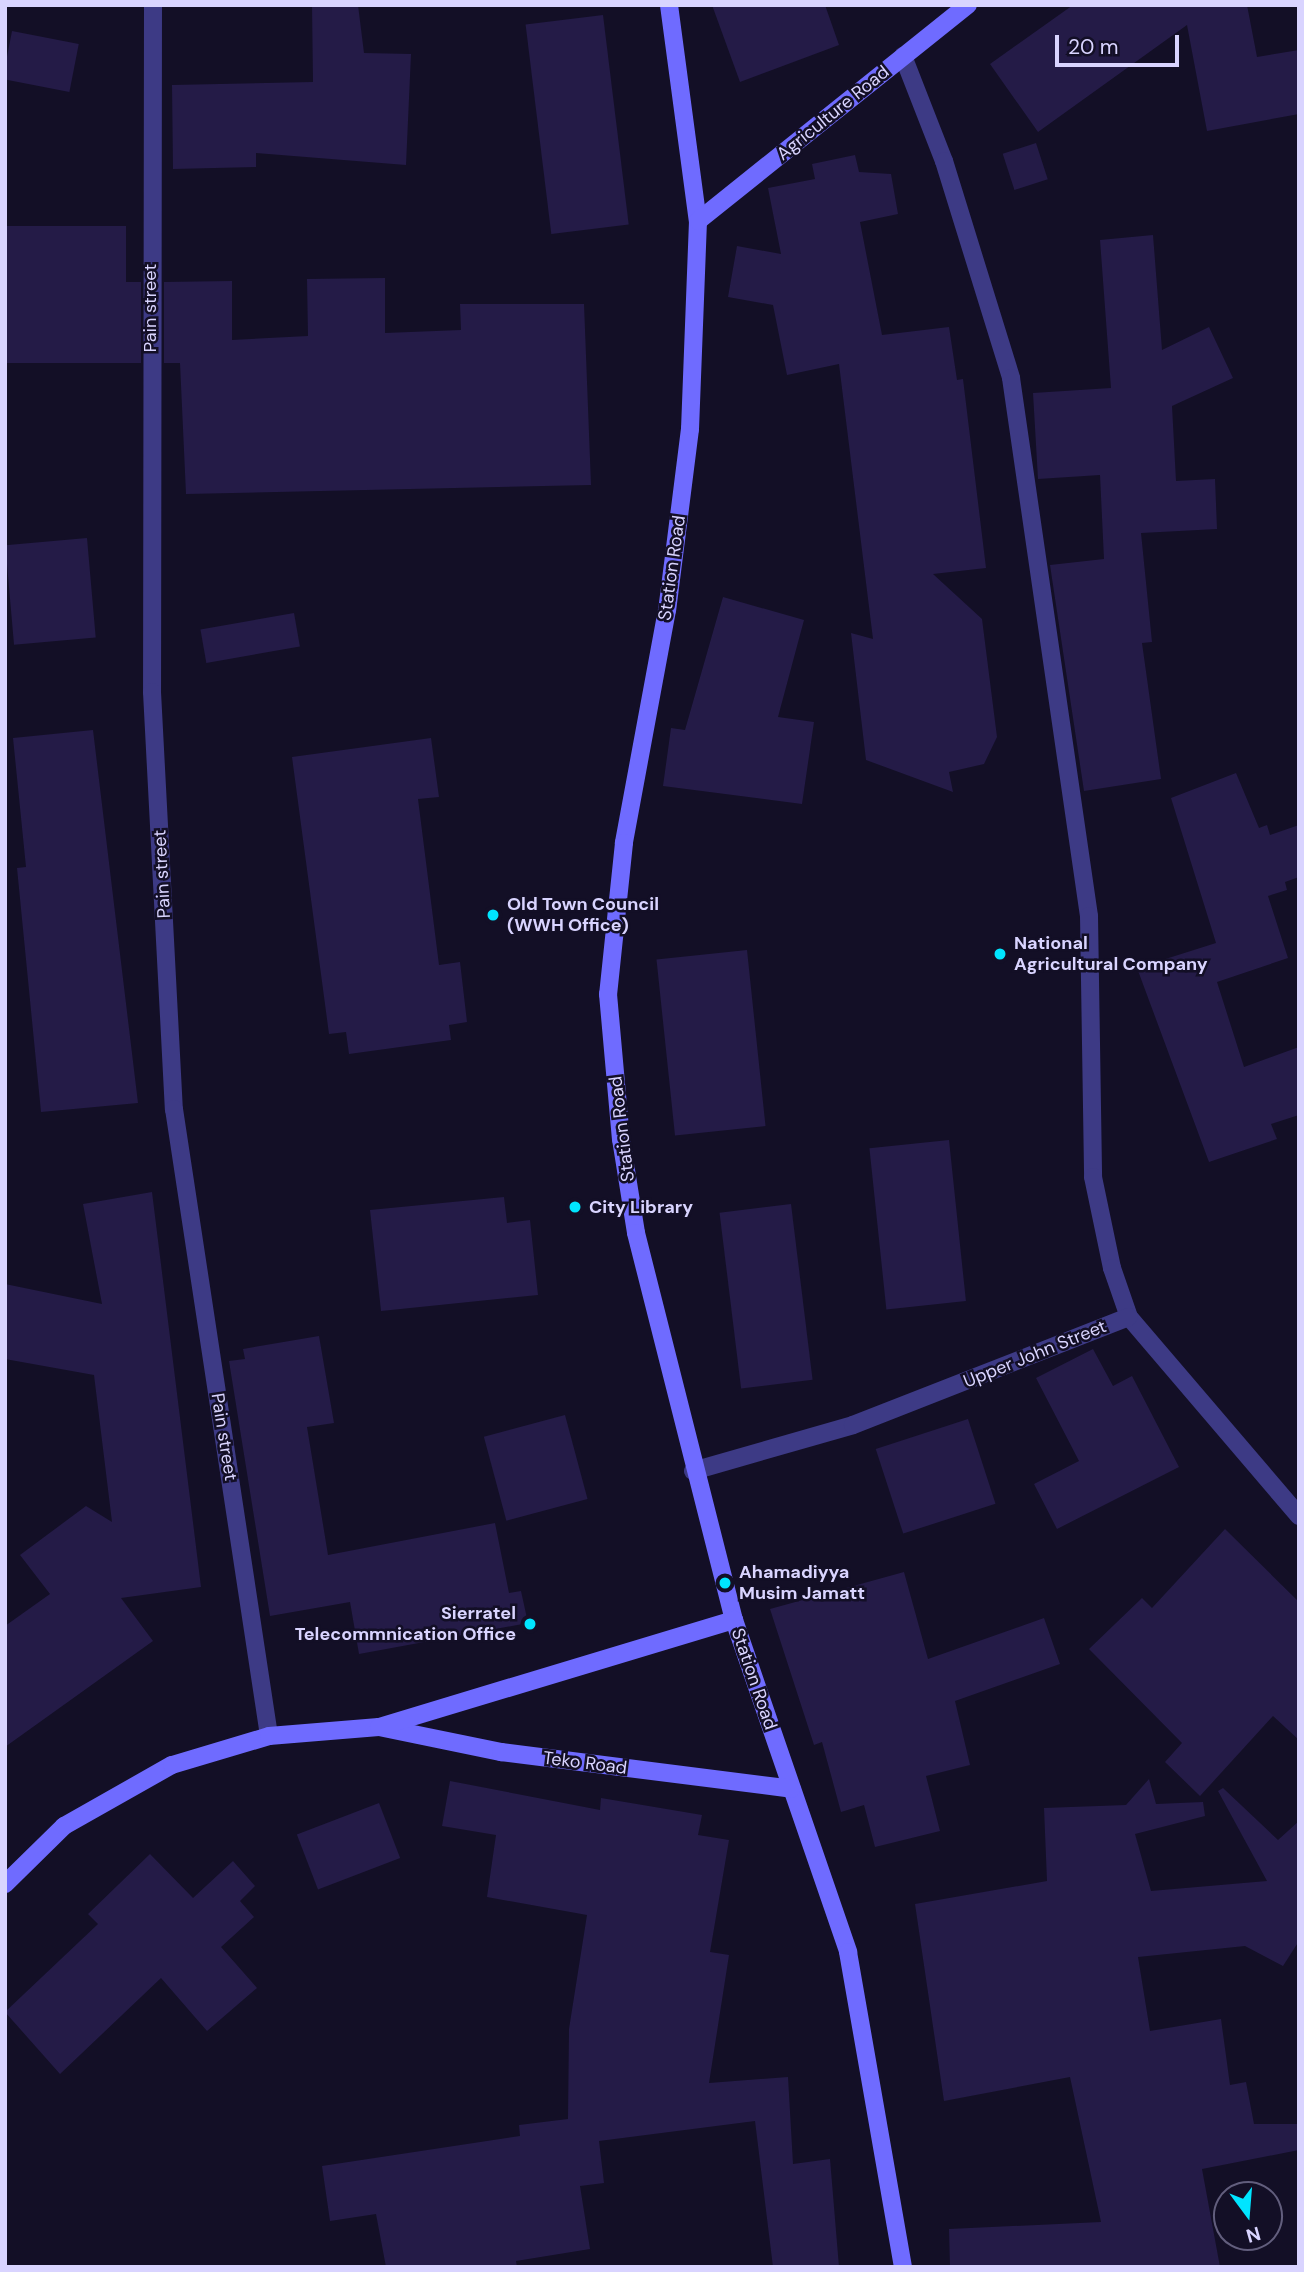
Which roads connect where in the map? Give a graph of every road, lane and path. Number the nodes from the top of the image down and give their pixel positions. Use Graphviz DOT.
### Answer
graph roads {
  1 [pos="153,5"];
  2 [pos="669,5"];
  3 [pos="968,5"];
  4 [pos="903,56"];
  5 [pos="698,221"];
  6 [pos="1129,1317"];
  7 [pos="692,1471"];
  8 [pos="1299,1516"];
  9 [pos="734,1620"];
  10 [pos="379,1727"];
  11 [pos="269,1736"];
  12 [pos="792,1789"];
  13 [pos="5,1884"];
  14 [pos="903,2267"];
  1 -- 11 [label="street, Pain street"];
  2 -- 5 [label="main road, Station Road"];
  3 -- 4 [label="main road, Agriculture Road"];
  4 -- 5 [label="main road, Agriculture Road"];
  4 -- 6 [label="street"];
  5 -- 7 [label="main road, Station Road"];
  6 -- 7 [label="street, Upper John Street"];
  6 -- 8 [label="street, Upper John Street"];
  7 -- 9 [label="main road, Station Road"];
  9 -- 10 [label="main road, Teko Road"];
  9 -- 12 [label="main road, Station Road"];
  10 -- 11 [label="main road, Teko Road"];
  10 -- 12 [label="main road, Teko Road"];
  11 -- 13 [label="main road, Teko Road"];
  12 -- 14 [label="main road, Station Road"];
}
